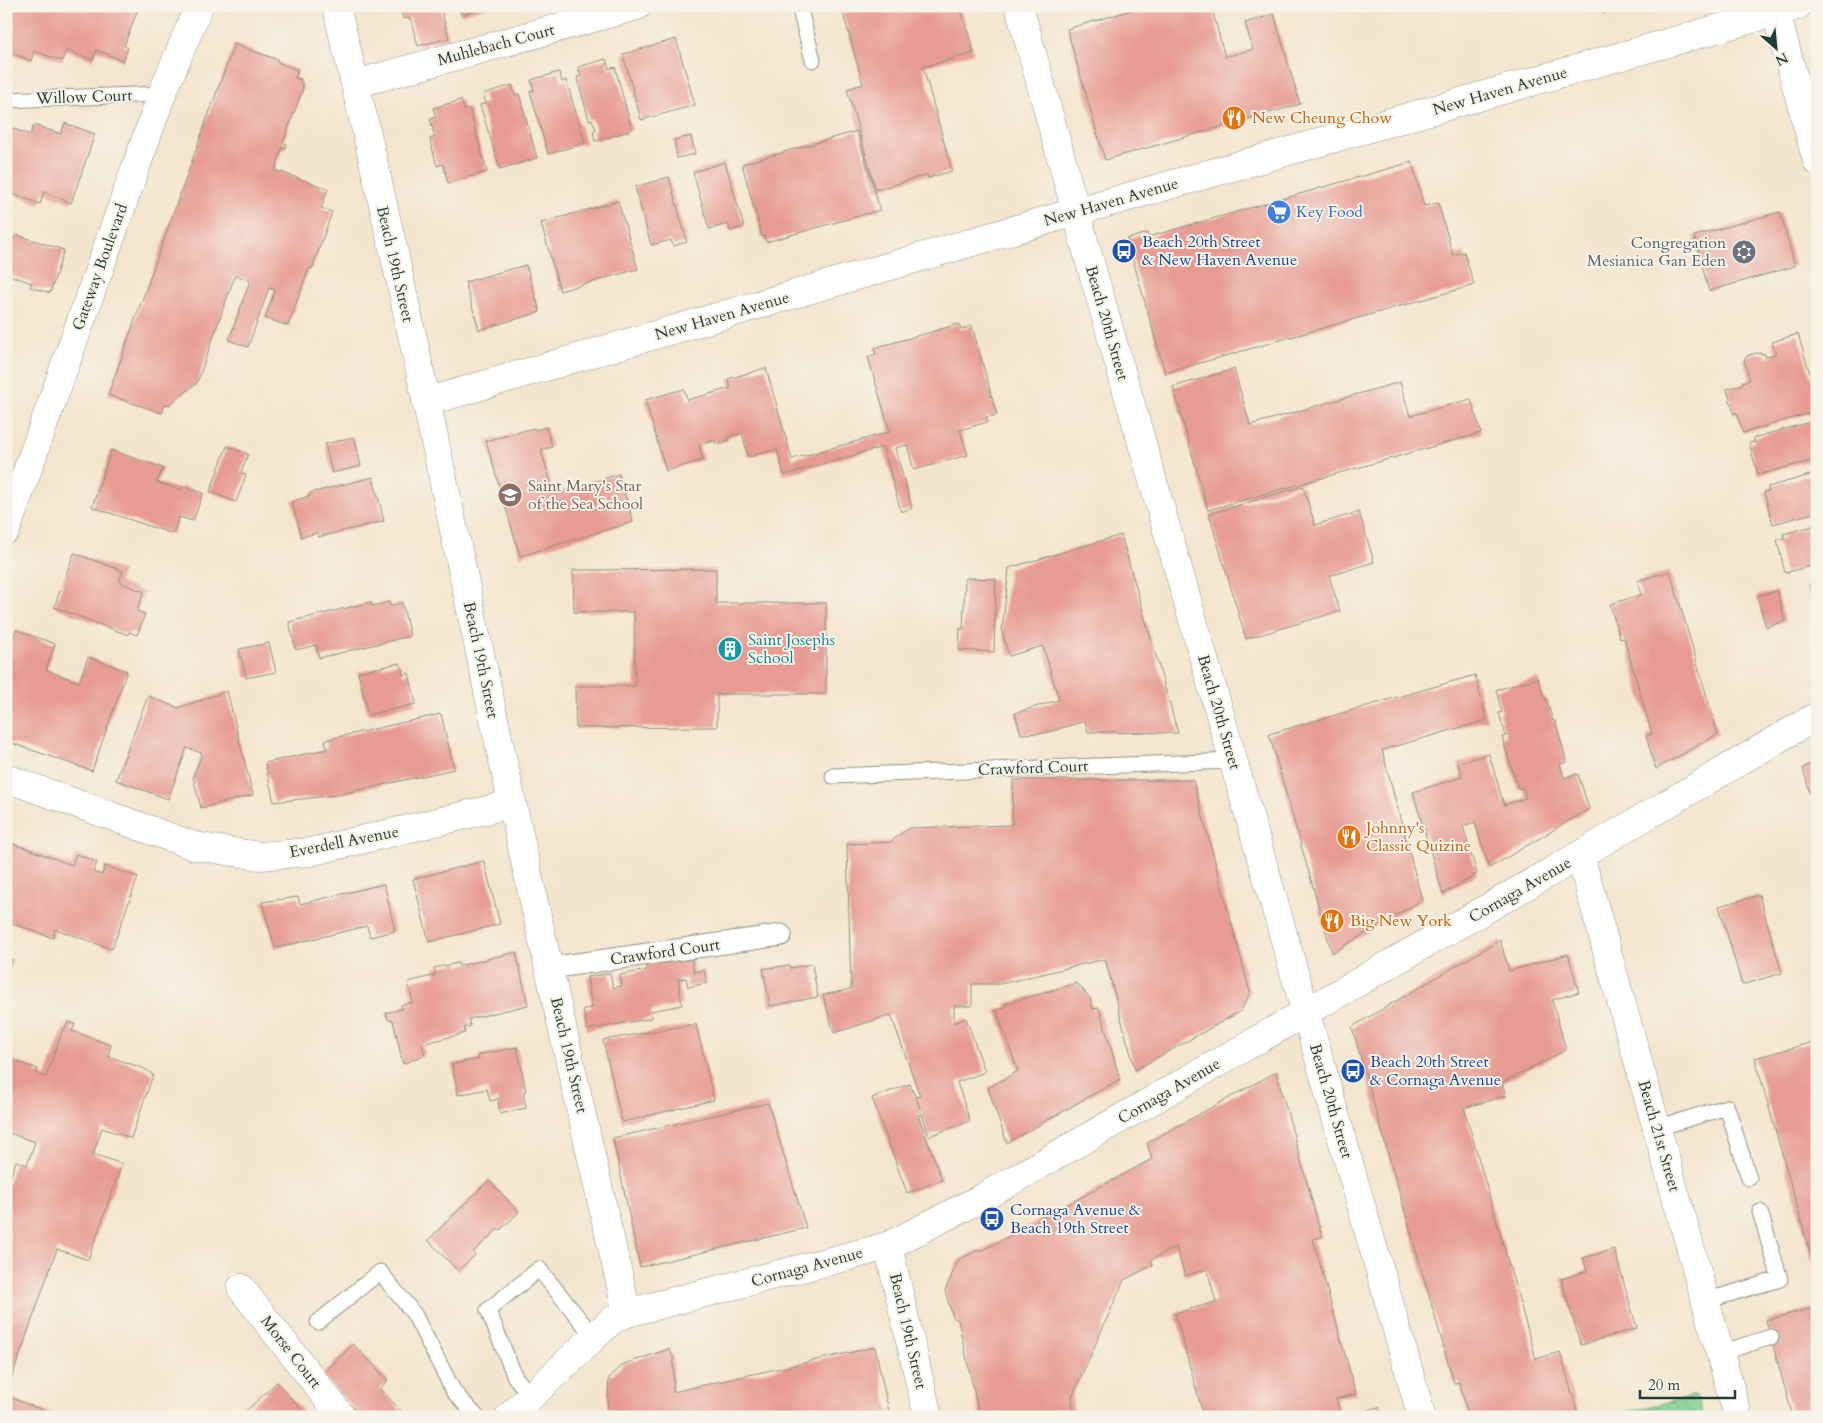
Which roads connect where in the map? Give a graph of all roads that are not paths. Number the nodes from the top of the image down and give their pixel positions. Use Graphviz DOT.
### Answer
graph roads {
  1 [pos="199,6"];
  2 [pos="336,6"];
  3 [pos="637,6"];
  4 [pos="799,6"];
  5 [pos="1019,6"];
  6 [pos="1782,8"];
  7 [pos="813,60"];
  8 [pos="355,84"];
  9 [pos="162,94"];
  10 [pos="6,100"];
  11 [pos="1817,160"];
  12 [pos="1075,212"];
  13 [pos="426,402"];
  14 [pos="6,530"];
  15 [pos="1817,716"];
  16 [pos="1233,761"];
  17 [pos="833,776"];
  18 [pos="6,778"];
  19 [pos="512,804"];
  20 [pos="1580,855"];
  21 [pos="781,935"];
  22 [pos="549,968"];
  23 [pos="1305,1014"];
  24 [pos="1656,1128"];
  25 [pos="1749,1178"];
  26 [pos="1760,1212"];
  27 [pos="888,1246"];
  28 [pos="241,1288"];
  29 [pos="1705,1301"];
  30 [pos="627,1313"];
  31 [pos="318,1322"];
  32 [pos="594,1337"];
  33 [pos="1771,1337"];
  34 [pos="1720,1353"];
  35 [pos="531,1396"];
  36 [pos="342,1417"];
  37 [pos="476,1417"];
  38 [pos="509,1417"];
  39 [pos="928,1417"];
  40 [pos="1422,1417"];
  41 [pos="1738,1417"];
  1 -- 9 [label="street, Gateway Boulevard"];
  2 -- 8 [label="street, Beach 19th Street"];
  3 -- 8 [label="street, Muhlebach Court"];
  4 -- 7 [label="lane"];
  5 -- 12 [label="street, Beach 20th Street"];
  6 -- 11 [label="street"];
  6 -- 12 [label="street, New Haven Avenue"];
  8 -- 13 [label="street, Beach 19th Street"];
  9 -- 10 [label="lane, Willow Court"];
  9 -- 14 [label="street, Gateway Boulevard"];
  12 -- 13 [label="street, New Haven Avenue"];
  12 -- 16 [label="street, Beach 20th Street"];
  13 -- 19 [label="street, Beach 19th Street"];
  15 -- 20 [label="street, Cornaga Avenue"];
  16 -- 17 [label="lane, Crawford Court"];
  16 -- 23 [label="street, Beach 20th Street"];
  18 -- 19 [label="street, Everdell Avenue"];
  19 -- 22 [label="street, Beach 19th Street"];
  20 -- 23 [label="street, Cornaga Avenue"];
  20 -- 24 [label="street, Beach 21st Street"];
  21 -- 22 [label="street, Crawford Court"];
  22 -- 30 [label="street, Beach 19th Street"];
  23 -- 27 [label="street, Cornaga Avenue"];
  23 -- 40 [label="street, Beach 20th Street"];
  24 -- 25 [label="lane"];
  24 -- 29 [label="street, Beach 21st Street"];
  26 -- 29 [label="lane"];
  27 -- 30 [label="street, Cornaga Avenue"];
  27 -- 39 [label="street, Beach 19th Street"];
  28 -- 36 [label="street, Morse Court"];
  29 -- 34 [label="street, Beach 21st Street"];
  30 -- 32 [label="street, Cornaga Avenue"];
  31 -- 37 [label="lane"];
  32 -- 35 [label="street, Cornaga Avenue"];
  32 -- 35 [label="lane"];
  33 -- 34 [label="lane"];
  34 -- 41 [label="street, Beach 21st Street"];
  35 -- 38 [label="street, Cornaga Avenue"];
}
